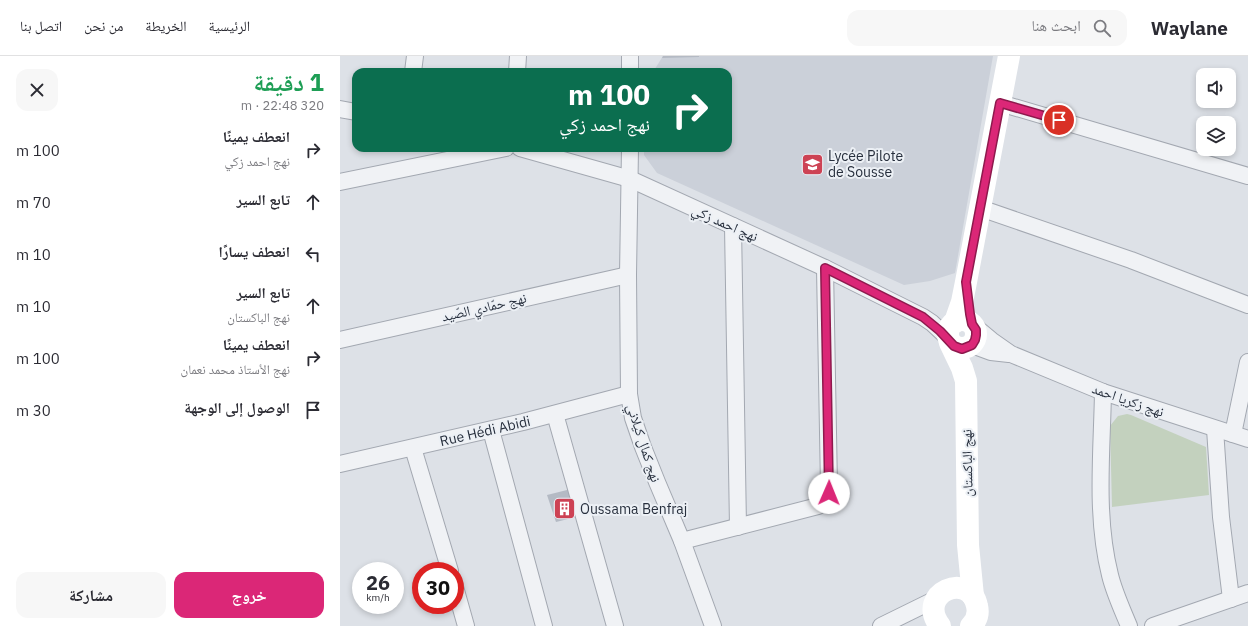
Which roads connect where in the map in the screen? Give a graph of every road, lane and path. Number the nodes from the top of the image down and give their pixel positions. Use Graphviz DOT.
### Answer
graph roads {
  1 [pos="415,56"];
  2 [pos="518,56"];
  3 [pos="630,56"];
  4 [pos="1009,56"];
  5 [pos="414,68"];
  6 [pos="517,68"];
  7 [pos="630,68"];
  8 [pos="1000,103"];
  9 [pos="340,109"];
  10 [pos="352,111"];
  11 [pos="486,152"];
  12 [pos="534,152"];
  13 [pos="630,152"];
  14 [pos="1248,176"];
  15 [pos="630,179"];
  16 [pos="340,182"];
  17 [pos="980,208"];
  18 [pos="733,226"];
  19 [pos="825,268"];
  20 [pos="628,274"];
  21 [pos="1248,306"];
  22 [pos="962,333"];
  23 [pos="340,340"];
  24 [pos="1248,362"];
  25 [pos="1103,392"];
  26 [pos="629,394"];
  27 [pos="555,414"];
  28 [pos="1215,429"];
  29 [pos="491,430"];
  30 [pos="1241,436"];
  31 [pos="414,448"];
  32 [pos="340,464"];
  33 [pos="738,526"];
  34 [pos="682,541"];
  35 [pos="968,545"];
  36 [pos="447,562"];
  37 [pos="941,594"];
  38 [pos="1248,594"];
  39 [pos="973,596"];
  40 [pos="1231,599"];
  41 [pos="463,614"];
  42 [pos="973,625"];
  43 [pos="466,626"];
  44 [pos="544,626"];
  45 [pos="615,626"];
  46 [pos="713,626"];
  47 [pos="881,626"];
  48 [pos="940,626"];
  49 [pos="1129,626"];
  50 [pos="1152,626"];
  1 -- 5 [label="street"];
  2 -- 6 [label="street"];
  3 -- 7 [label="street"];
  4 -- 8 [label="street, نهج الباكستان"];
  8 -- 14 [label="street"];
  8 -- 17 [label="street, نهج الباكستان"];
  9 -- 10 [label="street"];
  11 -- 16 [label="street"];
  12 -- 15 [label="street, نهج احمد زكي"];
  13 -- 15 [label="street, نهج كمال كيلاني"];
  15 -- 18 [label="street, نهج احمد زكي"];
  15 -- 20 [label="street, نهج كمال كيلاني"];
  17 -- 21 [label="street"];
  17 -- 22 [label="street, نهج الباكستان"];
  18 -- 19 [label="street, نهج احمد زكي"];
  18 -- 33 [label="street"];
  19 -- 22 [label="street, نهج احمد زكي"];
  19 -- 33 [label="street"];
  20 -- 23 [label="street, نهج حمّادي الصّيد"];
  20 -- 26 [label="street, نهج كمال كيلاني"];
  22 -- 25 [label="street, نهج زكريا احمد"];
  22 -- 35 [label="street, نهج الباكستان"];
  24 -- 30 [label="street"];
  25 -- 28 [label="street, نهج زكريا احمد"];
  25 -- 49 [label="street"];
  26 -- 27 [label="street, Rue Hédi Abidi"];
  26 -- 34 [label="street, نهج كمال كيلاني"];
  27 -- 29 [label="street, Rue Hédi Abidi"];
  27 -- 45 [label="street"];
  28 -- 30 [label="street, نهج زكريا احمد"];
  28 -- 40 [label="street"];
  29 -- 31 [label="street, Rue Hédi Abidi"];
  29 -- 44 [label="street"];
  31 -- 32 [label="street, Rue Hédi Abidi"];
  31 -- 36 [label="street"];
  33 -- 34 [label="street"];
  34 -- 46 [label="street, نهج كمال كيلاني"];
  35 -- 37 [label="street, نهج الباكستان"];
  35 -- 39 [label="street, نهج الباكستان"];
  37 -- 39 [label="street"];
  37 -- 47 [label="street"];
  37 -- 48 [label="street"];
  38 -- 40 [label="street"];
  39 -- 42 [label="street, نهج الباكستان"];
  40 -- 50 [label="street"];
  41 -- 43 [label="street"];
}
